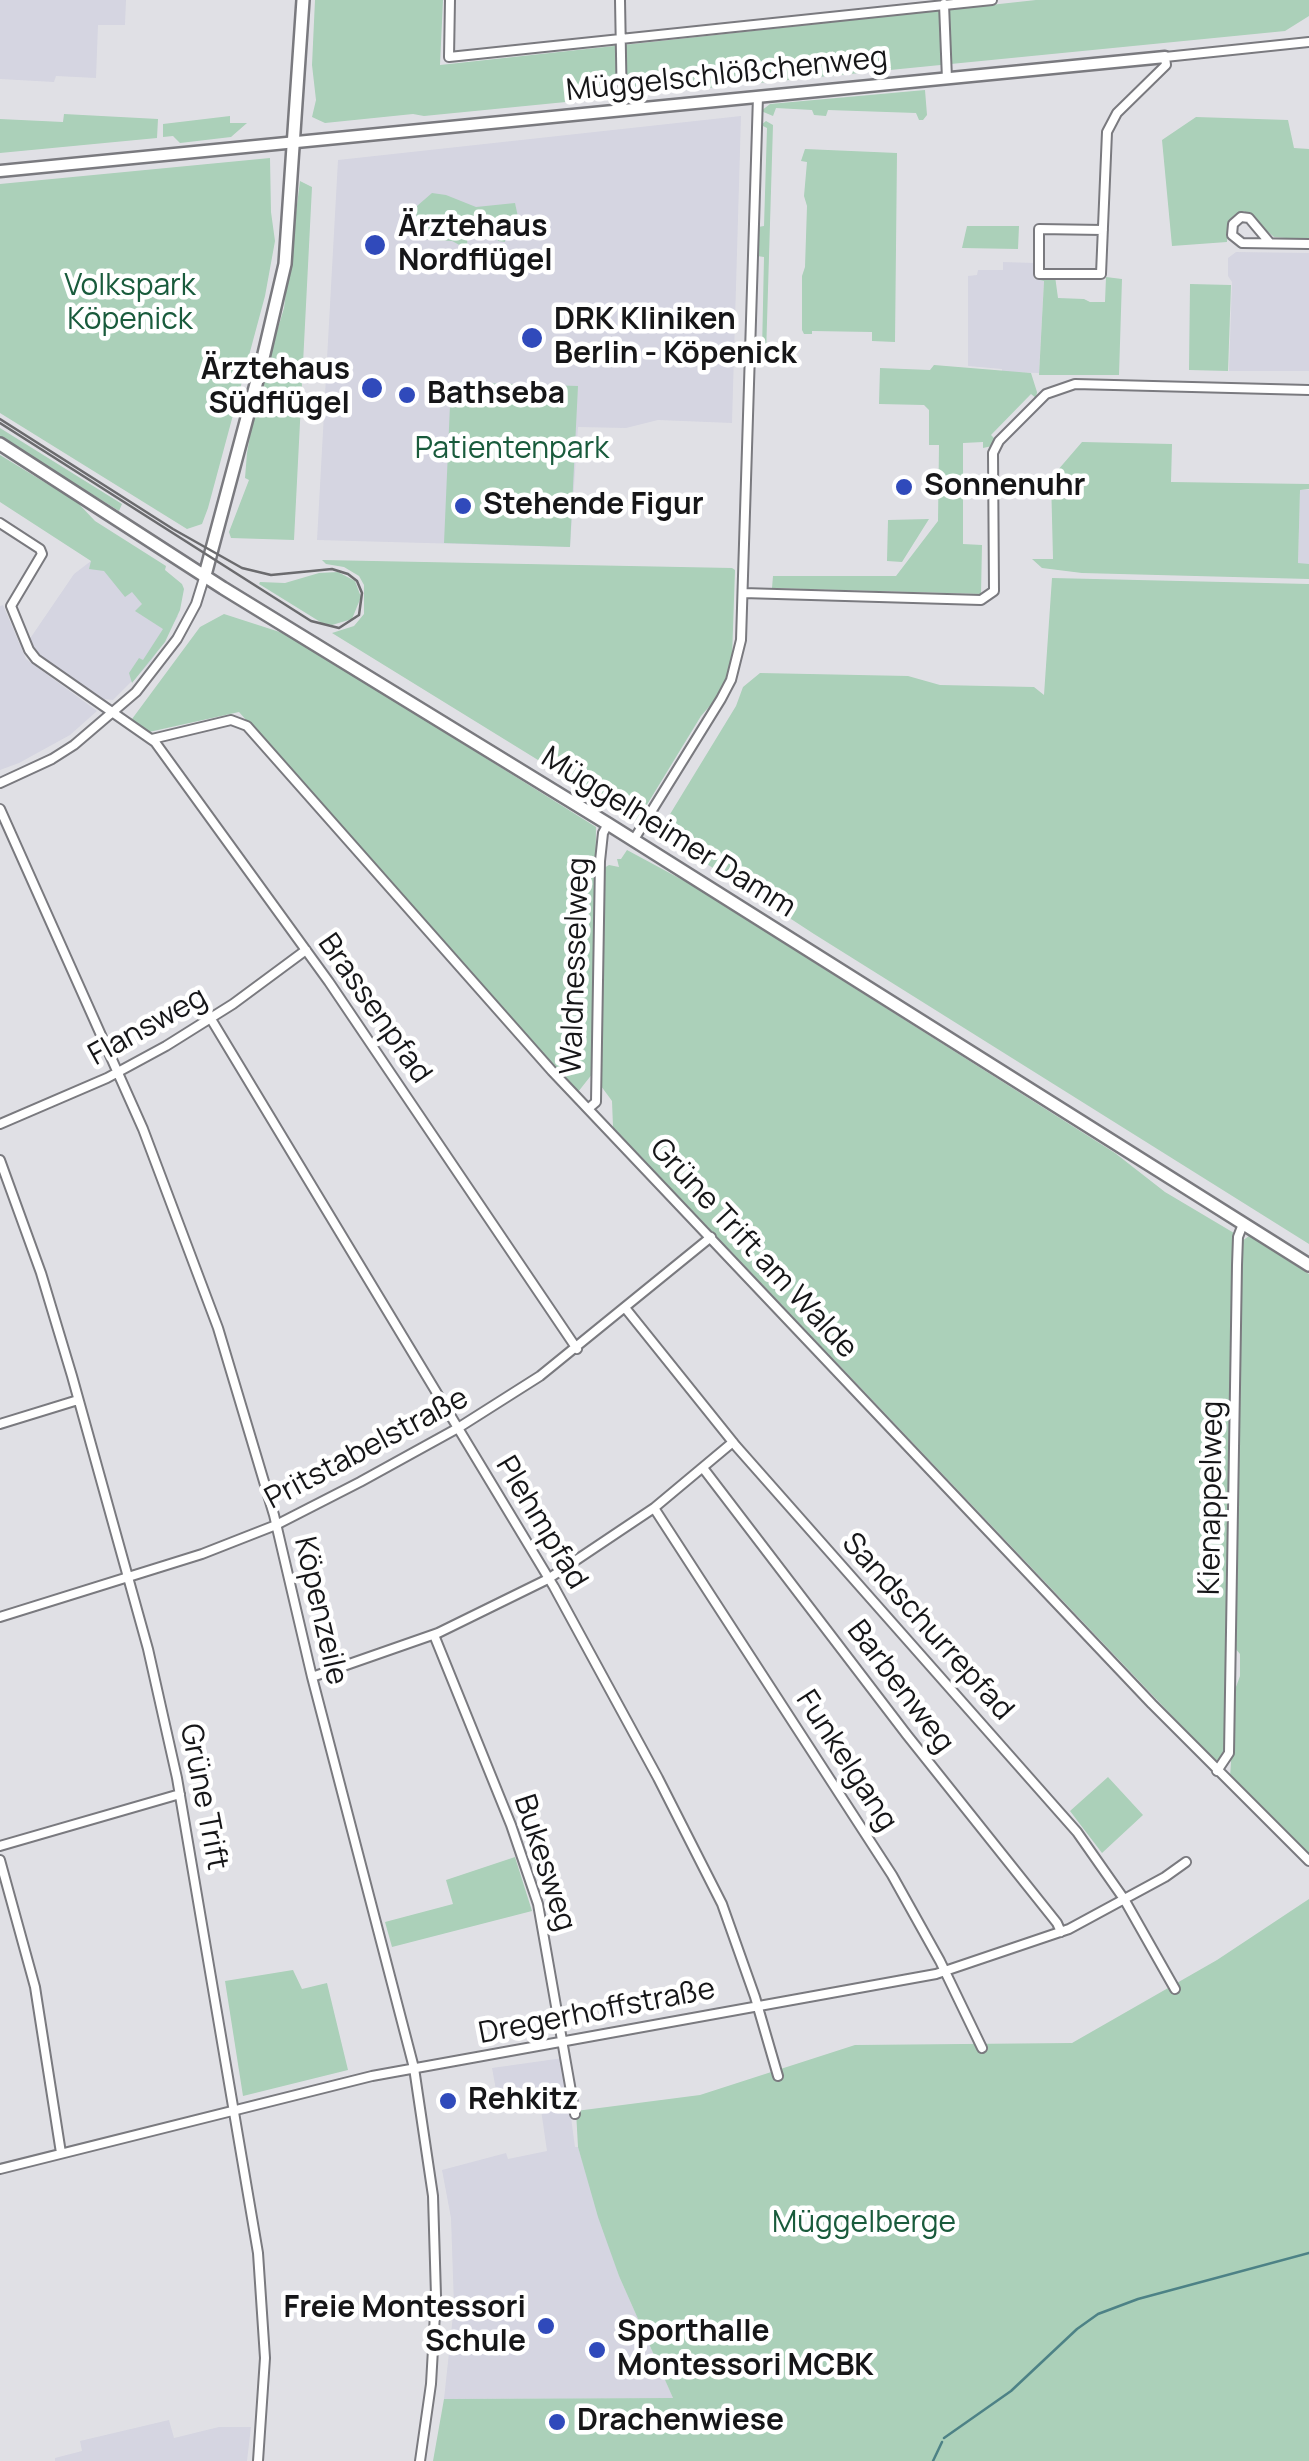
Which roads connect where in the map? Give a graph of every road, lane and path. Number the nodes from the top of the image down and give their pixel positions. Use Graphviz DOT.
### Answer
graph roads {
  1 [pos="303,0"];
  2 [pos="450,0"];
  3 [pos="620,0"];
  4 [pos="992,0"];
  5 [pos="944,2"];
  6 [pos="620,40"];
  7 [pos="1309,42"];
  8 [pos="1164,58"];
  9 [pos="948,78"];
  10 [pos="758,96"];
  11 [pos="622,110"];
  12 [pos="295,140"];
  13 [pos="0,170"];
  14 [pos="1103,230"];
  15 [pos="1270,243"];
  16 [pos="1309,244"];
  17 [pos="1309,390"];
  18 [pos="0,444"];
  19 [pos="0,523"];
  20 [pos="204,575"];
  21 [pos="742,593"];
  22 [pos="113,714"];
  23 [pos="152,738"];
  24 [pos="0,783"];
  25 [pos="0,808"];
  26 [pos="608,824"];
  27 [pos="634,841"];
  28 [pos="306,950"];
  29 [pos="211,1019"];
  30 [pos="118,1072"];
  31 [pos="589,1108"];
  32 [pos="0,1124"];
  33 [pos="0,1160"];
  34 [pos="1244,1224"];
  35 [pos="711,1237"];
  36 [pos="1309,1265"];
  37 [pos="626,1309"];
  38 [pos="577,1349"];
  39 [pos="78,1400"];
  40 [pos="0,1424"];
  41 [pos="458,1428"];
  42 [pos="733,1442"];
  43 [pos="703,1468"];
  44 [pos="654,1508"];
  45 [pos="276,1525"];
  46 [pos="128,1578"];
  47 [pos="548,1579"];
  48 [pos="0,1617"];
  49 [pos="434,1635"];
  50 [pos="312,1677"];
  51 [pos="1218,1772"];
  52 [pos="180,1794"];
  53 [pos="0,1846"];
  54 [pos="0,1860"];
  55 [pos="1309,1861"];
  56 [pos="1186,1862"];
  57 [pos="1124,1899"];
  58 [pos="1061,1932"];
  59 [pos="945,1972"];
  60 [pos="1175,1989"];
  61 [pos="758,2005"];
  62 [pos="564,2042"];
  63 [pos="982,2048"];
  64 [pos="414,2068"];
  65 [pos="778,2076"];
  66 [pos="235,2109"];
  67 [pos="575,2114"];
  68 [pos="60,2153"];
  69 [pos="0,2168"];
  70 [pos="258,2461"];
  71 [pos="420,2461"];
  1 -- 12 [label="main road"];
  2 -- 6 [label="street"];
  3 -- 6 [label="street"];
  4 -- 5 [label="street"];
  5 -- 6 [label="street"];
  5 -- 9 [label="street"];
  6 -- 11 [label="street"];
  7 -- 8 [label="street, Müggelschlößchenweg"];
  8 -- 9 [label="street, Müggelschlößchenweg"];
  8 -- 14 [label="street"];
  9 -- 10 [label="street, Müggelschlößchenweg"];
  10 -- 11 [label="street, Müggelschlößchenweg"];
  10 -- 21 [label="street"];
  11 -- 12 [label="street, Müggelschlößchenweg"];
  12 -- 13 [label="street, Müggelschlößchenweg"];
  12 -- 20 [label="main road"];
  14 -- 14 [label="street"];
  15 -- 15 [label="street"];
  15 -- 16 [label="street"];
  17 -- 21 [label="street"];
  18 -- 20 [label="main road, Müggelheimer Damm"];
  19 -- 22 [label="street"];
  20 -- 22 [label="street"];
  20 -- 26 [label="main road, Müggelheimer Damm"];
  21 -- 27 [label="street"];
  22 -- 23 [label="street, Brassenpfad"];
  22 -- 24 [label="street"];
  23 -- 28 [label="street, Brassenpfad"];
  23 -- 31 [label="street, Grüne Trift am Walde"];
  25 -- 30 [label="street, Köpenzeile"];
  26 -- 27 [label="main road, Müggelheimer Damm"];
  26 -- 31 [label="street, Waldnesselweg"];
  27 -- 34 [label="main road, Müggelheimer Damm"];
  28 -- 29 [label="street, Flansweg"];
  28 -- 38 [label="street, Brassenpfad"];
  29 -- 30 [label="street, Flansweg"];
  29 -- 41 [label="street, Plehmpfad"];
  30 -- 32 [label="street, Flansweg"];
  30 -- 45 [label="street, Köpenzeile"];
  31 -- 35 [label="street, Grüne Trift am Walde"];
  33 -- 39 [label="street, Grüne Trift"];
  34 -- 36 [label="main road, Müggelheimer Damm"];
  34 -- 51 [label="street, Kienappelweg"];
  35 -- 37 [label="street, Pritstabelstraße"];
  35 -- 51 [label="street, Grüne Trift am Walde"];
  37 -- 38 [label="street, Pritstabelstraße"];
  37 -- 42 [label="street, Sandschurrepfad"];
  38 -- 41 [label="street, Pritstabelstraße"];
  39 -- 40 [label="street"];
  39 -- 46 [label="street, Grüne Trift"];
  41 -- 45 [label="street, Pritstabelstraße"];
  41 -- 47 [label="street, Plehmpfad"];
  42 -- 43 [label="street"];
  42 -- 57 [label="street, Sandschurrepfad"];
  43 -- 44 [label="street"];
  43 -- 58 [label="street, Barbenweg"];
  44 -- 47 [label="street"];
  44 -- 59 [label="street, Funkelgang"];
  45 -- 46 [label="street, Pritstabelstraße"];
  45 -- 50 [label="street, Köpenzeile"];
  46 -- 48 [label="street, Pritstabelstraße"];
  46 -- 52 [label="street, Grüne Trift"];
  47 -- 49 [label="street"];
  47 -- 61 [label="street, Plehmpfad"];
  49 -- 50 [label="street"];
  49 -- 62 [label="street, Bukesweg"];
  50 -- 64 [label="street, Köpenzeile"];
  51 -- 55 [label="street, Grüne Trift am Walde"];
  52 -- 53 [label="street"];
  52 -- 66 [label="street, Grüne Trift"];
  54 -- 68 [label="street"];
  56 -- 57 [label="street, Dregerhoffstraße"];
  57 -- 58 [label="street, Dregerhoffstraße"];
  57 -- 60 [label="street, Sandschurrepfad"];
  58 -- 59 [label="street, Dregerhoffstraße"];
  59 -- 61 [label="street, Dregerhoffstraße"];
  59 -- 63 [label="street, Funkelgang"];
  61 -- 62 [label="street, Dregerhoffstraße"];
  61 -- 65 [label="street, Plehmpfad"];
  62 -- 64 [label="street, Dregerhoffstraße"];
  62 -- 67 [label="street, Bukesweg"];
  64 -- 66 [label="street, Dregerhoffstraße"];
  64 -- 71 [label="street, Köpenzeile"];
  66 -- 68 [label="street, Dregerhoffstraße"];
  66 -- 70 [label="street, Grüne Trift"];
  68 -- 69 [label="street, Dregerhoffstraße"];
}
